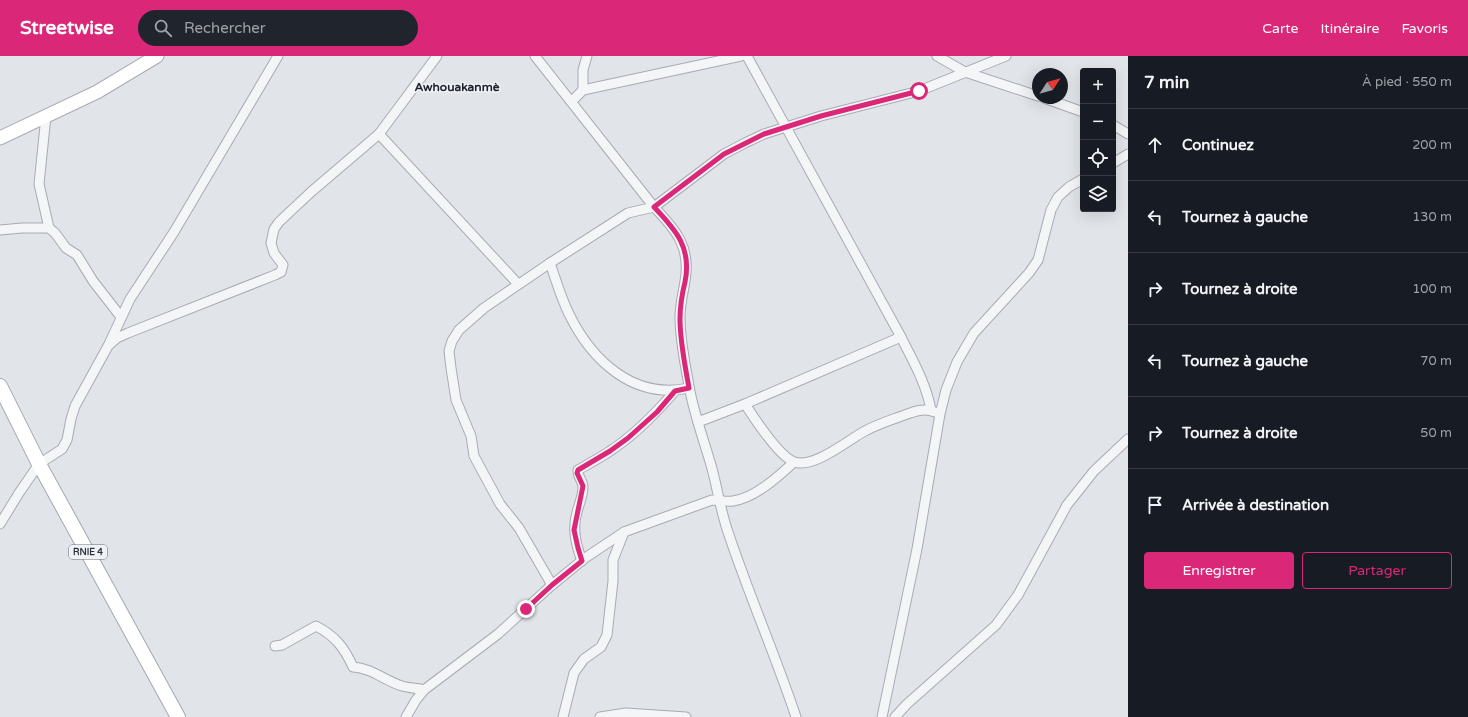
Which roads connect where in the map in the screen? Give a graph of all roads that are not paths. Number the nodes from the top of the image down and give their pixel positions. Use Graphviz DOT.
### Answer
graph roads {
  1 [pos="157,56"];
  2 [pos="278,56"];
  3 [pos="437,56"];
  4 [pos="536,56"];
  5 [pos="587,56"];
  6 [pos="741,56"];
  7 [pos="747,56"];
  8 [pos="937,56"];
  9 [pos="1006,56"];
  10 [pos="965,72"];
  11 [pos="583,90"];
  12 [pos="1032,94"];
  13 [pos="572,101"];
  14 [pos="1061,104"];
  15 [pos="1080,111"];
  16 [pos="46,116"];
  17 [pos="787,127"];
  18 [pos="1116,127"];
  19 [pos="379,134"];
  20 [pos="1128,134"];
  21 [pos="0,138"];
  22 [pos="1128,154"];
  23 [pos="1116,161"];
  24 [pos="1080,181"];
  25 [pos="654,207"];
  26 [pos="49,228"];
  27 [pos="0,230"];
  28 [pos="550,262"];
  29 [pos="518,284"];
  30 [pos="121,317"];
  31 [pos="901,337"];
  32 [pos="108,346"];
  33 [pos="0,386"];
  34 [pos="689,388"];
  35 [pos="675,391"];
  36 [pos="745,404"];
  37 [pos="931,410"];
  38 [pos="940,414"];
  39 [pos="698,422"];
  40 [pos="1128,439"];
  41 [pos="794,462"];
  42 [pos="39,464"];
  43 [pos="720,500"];
  44 [pos="0,524"];
  45 [pos="624,532"];
  46 [pos="582,561"];
  47 [pos="552,585"];
  48 [pos="275,646"];
  49 [pos="424,690"];
  50 [pos="178,717"];
  51 [pos="406,717"];
  52 [pos="564,717"];
  53 [pos="600,717"];
  54 [pos="686,717"];
  55 [pos="796,717"];
  56 [pos="882,717"];
  57 [pos="895,717"];
  1 -- 16 [label="main road"];
  2 -- 30 [label="street"];
  3 -- 19 [label="street"];
  4 -- 13 [label="street"];
  5 -- 11 [label="street"];
  6 -- 11 [label="street"];
  7 -- 17 [label="street"];
  8 -- 10 [label="street"];
  9 -- 10 [label="street"];
  10 -- 12 [label="street"];
  10 -- 17 [label="street"];
  11 -- 13 [label="street"];
  13 -- 25 [label="street"];
  14 -- 15 [label="street"];
  16 -- 21 [label="main road"];
  16 -- 26 [label="street"];
  17 -- 25 [label="street"];
  17 -- 31 [label="street"];
  18 -- 20 [label="street"];
  19 -- 29 [label="street"];
  19 -- 32 [label="street"];
  22 -- 23 [label="street"];
  24 -- 38 [label="street"];
  25 -- 28 [label="street"];
  25 -- 34 [label="street"];
  26 -- 27 [label="street"];
  26 -- 30 [label="street"];
  28 -- 29 [label="street"];
  28 -- 35 [label="street"];
  29 -- 47 [label="street"];
  30 -- 32 [label="street"];
  31 -- 36 [label="street"];
  31 -- 37 [label="street"];
  32 -- 42 [label="street"];
  33 -- 42 [label="main road, RNIE 4"];
  34 -- 35 [label="street"];
  34 -- 39 [label="street"];
  35 -- 46 [label="street"];
  36 -- 39 [label="street"];
  36 -- 41 [label="street"];
  37 -- 38 [label="street"];
  37 -- 41 [label="street"];
  38 -- 56 [label="street"];
  39 -- 43 [label="street"];
  40 -- 57 [label="street"];
  41 -- 43 [label="street"];
  42 -- 44 [label="street"];
  42 -- 50 [label="main road, RNIE 4"];
  43 -- 45 [label="street"];
  43 -- 55 [label="street"];
  45 -- 46 [label="street"];
  45 -- 52 [label="street"];
  46 -- 47 [label="street"];
  47 -- 49 [label="street"];
  48 -- 49 [label="street"];
  49 -- 51 [label="street"];
  53 -- 54 [label="street"];
}
